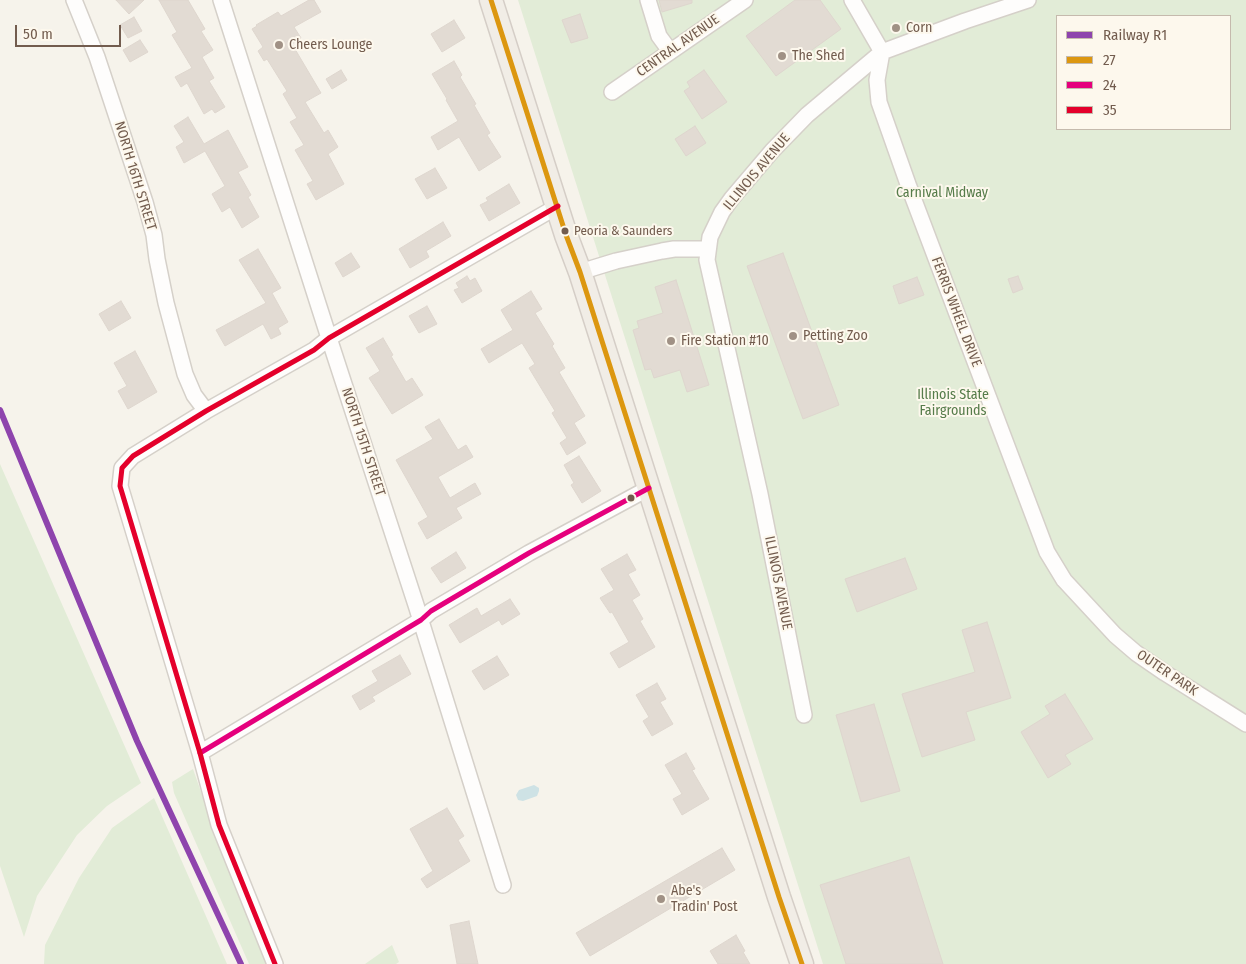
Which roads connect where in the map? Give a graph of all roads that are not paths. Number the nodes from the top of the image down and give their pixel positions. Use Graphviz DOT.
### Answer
graph roads {
  1 [pos="74,0"];
  2 [pos="221,0"];
  3 [pos="491,0"];
  4 [pos="648,0"];
  5 [pos="745,0"];
  6 [pos="852,0"];
  7 [pos="1028,0"];
  8 [pos="670,51"];
  9 [pos="882,52"];
  10 [pos="612,92"];
  11 [pos="558,206"];
  12 [pos="708,249"];
  13 [pos="580,272"];
  14 [pos="329,338"];
  15 [pos="206,411"];
  16 [pos="649,488"];
  17 [pos="1095,612"];
  18 [pos="421,620"];
  19 [pos="804,715"];
  20 [pos="1246,724"];
  21 [pos="200,753"];
  22 [pos="503,885"];
  23 [pos="275,964"];
  24 [pos="802,964"];
  1 -- 15 [label="street, NORTH 16TH STREET"];
  2 -- 14 [label="street, NORTH 15TH STREET"];
  3 -- 11 [label="main road"];
  4 -- 8 [label="street"];
  5 -- 8 [label="street, CENTRAL AVENUE"];
  6 -- 9 [label="street"];
  7 -- 9 [label="street, ILLINOIS AVENUE"];
  8 -- 10 [label="street, CENTRAL AVENUE"];
  9 -- 12 [label="street, ILLINOIS AVENUE"];
  9 -- 17 [label="street, FERRIS WHEEL DRIVE"];
  11 -- 13 [label="main road"];
  11 -- 14 [label="street"];
  12 -- 13 [label="street"];
  12 -- 19 [label="street, ILLINOIS AVENUE"];
  13 -- 16 [label="main road"];
  14 -- 15 [label="street"];
  14 -- 18 [label="street, NORTH 15TH STREET"];
  15 -- 21 [label="street"];
  16 -- 18 [label="street"];
  16 -- 24 [label="main road"];
  17 -- 20 [label="street, OUTER PARK"];
  18 -- 21 [label="street"];
  18 -- 22 [label="street, NORTH 15TH STREET"];
  21 -- 23 [label="street"];
}
